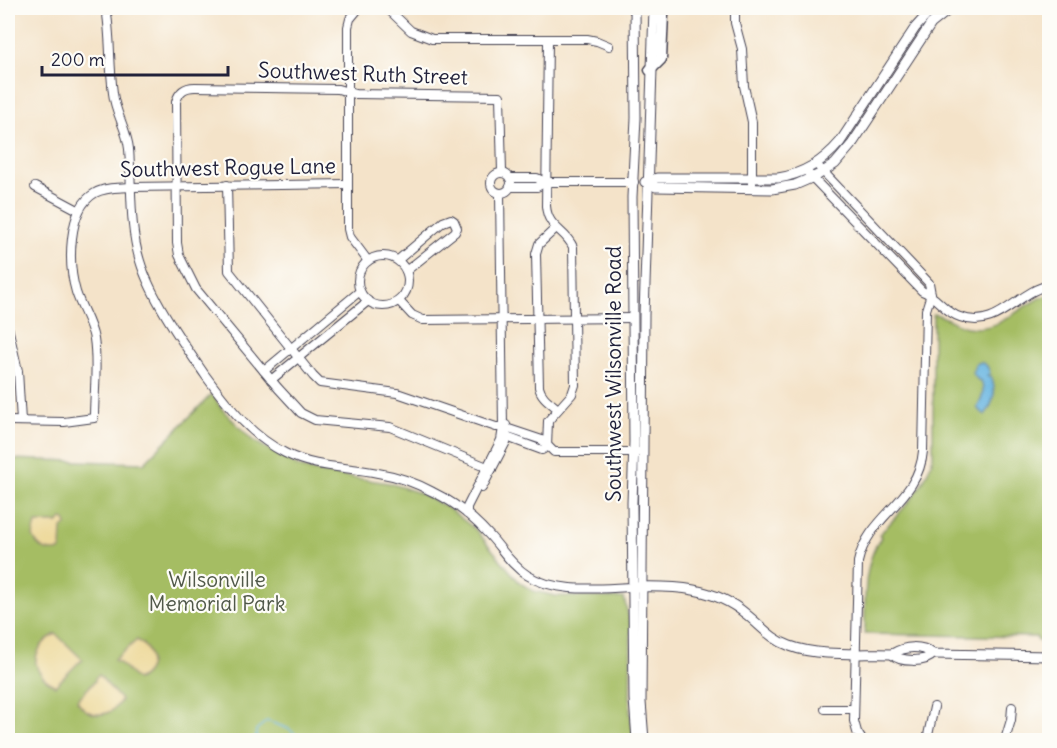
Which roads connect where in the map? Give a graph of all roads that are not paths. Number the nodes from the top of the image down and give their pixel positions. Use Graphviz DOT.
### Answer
graph roads {
  1 [pos="106,8"];
  2 [pos="359,8"];
  3 [pos="387,8"];
  4 [pos="635,8"];
  5 [pos="654,8"];
  6 [pos="665,8"];
  7 [pos="735,8"];
  8 [pos="933,8"];
  9 [pos="951,8"];
  10 [pos="548,40"];
  11 [pos="609,46"];
  12 [pos="650,70"];
  13 [pos="347,92"];
  14 [pos="816,164"];
  15 [pos="805,170"];
  16 [pos="502,172"];
  17 [pos="823,172"];
  18 [pos="510,178"];
  19 [pos="752,178"];
  20 [pos="813,178"];
  21 [pos="545,182"];
  22 [pos="634,182"];
  23 [pos="647,182"];
  24 [pos="348,184"];
  25 [pos="227,185"];
  26 [pos="177,186"];
  27 [pos="131,187"];
  28 [pos="510,187"];
  29 [pos="35,188"];
  30 [pos="752,189"];
  31 [pos="500,193"];
  32 [pos="78,210"];
  33 [pos="556,228"];
  34 [pos="398,260"];
  35 [pos="368,261"];
  36 [pos="406,271"];
  37 [pos="1050,285"];
  38 [pos="360,291"];
  39 [pos="931,294"];
  40 [pos="368,301"];
  41 [pos="399,301"];
  42 [pos="633,318"];
  43 [pos="538,319"];
  44 [pos="574,319"];
  45 [pos="501,320"];
  46 [pos="8,327"];
  47 [pos="291,349"];
  48 [pos="298,358"];
  49 [pos="264,371"];
  50 [pos="271,380"];
  51 [pos="558,409"];
  52 [pos="8,421"];
  53 [pos="21,421"];
  54 [pos="503,429"];
  55 [pos="547,447"];
  56 [pos="638,452"];
  57 [pos="490,468"];
  58 [pos="467,514"];
  59 [pos="638,587"];
  60 [pos="856,653"];
  61 [pos="1050,656"];
  62 [pos="934,706"];
  63 [pos="1012,707"];
  64 [pos="825,709"];
  65 [pos="854,709"];
  66 [pos="637,741"];
  67 [pos="644,741"];
  68 [pos="862,741"];
  69 [pos="927,741"];
  70 [pos="1005,741"];
  1 -- 27 [label="street"];
  2 -- 13 [label="street"];
  3 -- 10 [label="street"];
  4 -- 22 [label="main road, Southwest Wilsonville Road"];
  5 -- 12 [label="main road, Southwest Wilsonville Road"];
  6 -- 12 [label="highway"];
  7 -- 19 [label="street"];
  8 -- 14 [label="main road"];
  9 -- 17 [label="main road"];
  10 -- 11 [label="street"];
  10 -- 21 [label="street"];
  12 -- 23 [label="main road, Southwest Wilsonville Road"];
  13 -- 16 [label="street, Southwest Ruth Street"];
  13 -- 24 [label="street"];
  13 -- 26 [label="street, Southwest Ruth Street"];
  14 -- 15 [label="main road"];
  14 -- 17 [label="street"];
  15 -- 19 [label="main road"];
  15 -- 20 [label="street"];
  16 -- 18 [label="street"];
  16 -- 31 [label="street"];
  17 -- 20 [label="main road"];
  17 -- 39 [label="street"];
  18 -- 21 [label="street"];
  18 -- 28 [label="street"];
  19 -- 23 [label="main road"];
  19 -- 30 [label="street"];
  20 -- 30 [label="main road"];
  20 -- 39 [label="street"];
  21 -- 22 [label="street"];
  21 -- 28 [label="street"];
  21 -- 33 [label="street"];
  22 -- 23 [label="main road"];
  22 -- 42 [label="main road, Southwest Wilsonville Road"];
  23 -- 30 [label="main road"];
  23 -- 56 [label="main road, Southwest Wilsonville Road"];
  24 -- 25 [label="street, Southwest Rogue Lane"];
  24 -- 35 [label="street"];
  25 -- 26 [label="street, Southwest Rogue Lane"];
  25 -- 47 [label="street"];
  26 -- 27 [label="street, Southwest Rogue Lane"];
  26 -- 49 [label="street, Southwest Ruth Street"];
  27 -- 32 [label="street, Southwest Rogue Lane"];
  27 -- 58 [label="street"];
  28 -- 31 [label="street"];
  29 -- 32 [label="street"];
  31 -- 45 [label="street"];
  32 -- 53 [label="street"];
  33 -- 43 [label="street"];
  33 -- 44 [label="street"];
  34 -- 35 [label="street"];
  34 -- 36 [label="street"];
  34 -- 36 [label="street"];
  35 -- 38 [label="street"];
  36 -- 41 [label="street"];
  37 -- 39 [label="street"];
  38 -- 40 [label="street"];
  38 -- 47 [label="street"];
  39 -- 60 [label="street"];
  40 -- 41 [label="street"];
  40 -- 48 [label="street"];
  41 -- 45 [label="street"];
  42 -- 44 [label="street"];
  42 -- 56 [label="main road, Southwest Wilsonville Road"];
  43 -- 44 [label="street"];
  43 -- 45 [label="street"];
  43 -- 51 [label="street"];
  44 -- 51 [label="street"];
  45 -- 54 [label="street"];
  46 -- 53 [label="street"];
  47 -- 48 [label="street"];
  47 -- 49 [label="street"];
  48 -- 50 [label="street"];
  48 -- 54 [label="street"];
  49 -- 50 [label="street, Southwest Ruth Street"];
  50 -- 57 [label="street, Southwest Ruth Street"];
  51 -- 55 [label="street"];
  52 -- 53 [label="street"];
  54 -- 55 [label="street"];
  54 -- 57 [label="street"];
  55 -- 56 [label="street"];
  56 -- 59 [label="main road, Southwest Wilsonville Road"];
  57 -- 58 [label="street"];
  58 -- 59 [label="street"];
  59 -- 60 [label="main road"];
  59 -- 66 [label="main road, Southwest Wilsonville Road"];
  59 -- 67 [label="main road, Southwest Wilsonville Road"];
  60 -- 61 [label="main road"];
  60 -- 65 [label="street"];
  62 -- 69 [label="street"];
  63 -- 70 [label="street"];
  64 -- 65 [label="street"];
  65 -- 68 [label="street"];
}
